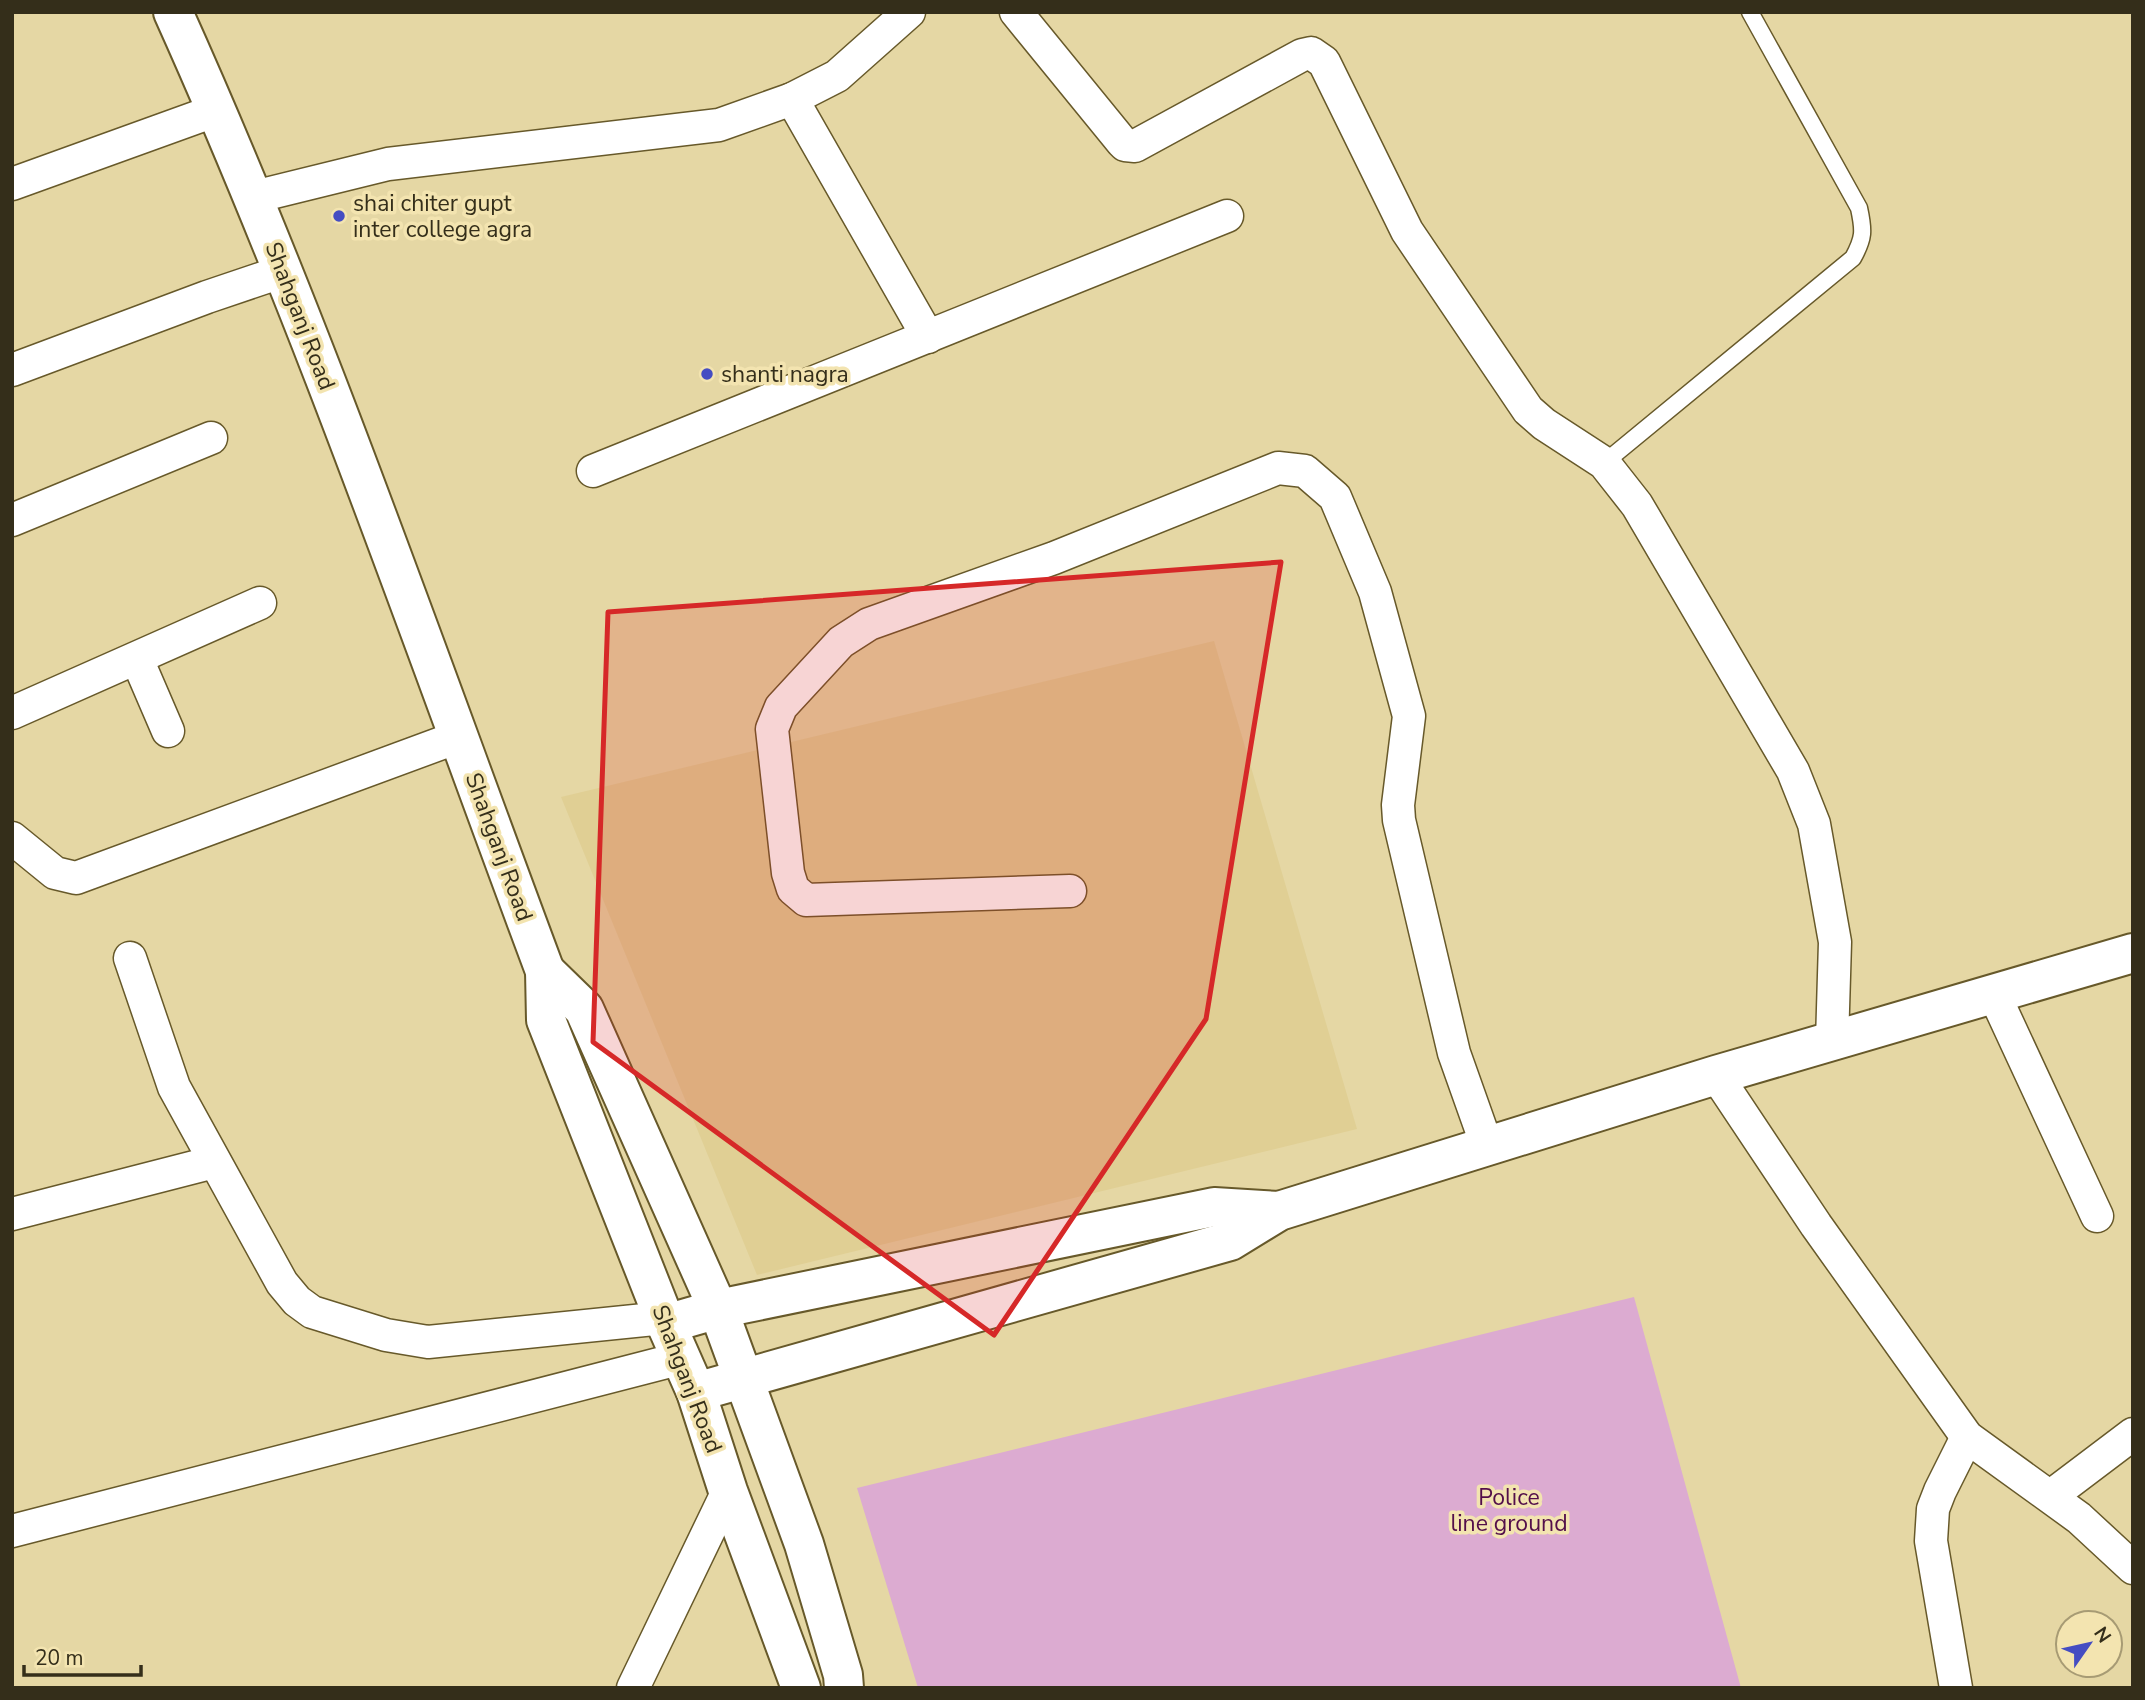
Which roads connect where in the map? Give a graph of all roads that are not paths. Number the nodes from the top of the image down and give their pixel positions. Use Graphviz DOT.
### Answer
graph roads {
  1 [pos="173,12"];
  2 [pos="909,12"];
  3 [pos="1016,12"];
  4 [pos="1750,12"];
  5 [pos="792,99"];
  6 [pos="217,110"];
  7 [pos="12,184"];
  8 [pos="254,197"];
  9 [pos="1227,216"];
  10 [pos="284,271"];
  11 [pos="928,337"];
  12 [pos="12,370"];
  13 [pos="211,438"];
  14 [pos="1604,463"];
  15 [pos="593,471"];
  16 [pos="12,520"];
  17 [pos="260,603"];
  18 [pos="137,659"];
  19 [pos="12,713"];
  20 [pos="169,731"];
  21 [pos="458,737"];
  22 [pos="12,838"];
  23 [pos="1070,891"];
  24 [pos="2133,953"];
  25 [pos="130,958"];
  26 [pos="545,971"];
  27 [pos="1994,994"];
  28 [pos="1832,1042"];
  29 [pos="1716,1075"];
  30 [pos="1488,1146"];
  31 [pos="214,1162"];
  32 [pos="1279,1211"];
  33 [pos="12,1214"];
  34 [pos="2097,1216"];
  35 [pos="718,1309"];
  36 [pos="665,1321"];
  37 [pos="689,1375"];
  38 [pos="744,1376"];
  39 [pos="2133,1434"];
  40 [pos="1967,1437"];
  41 [pos="728,1491"];
  42 [pos="2051,1496"];
  43 [pos="12,1531"];
  44 [pos="2133,1569"];
  45 [pos="633,1688"];
  46 [pos="801,1688"];
  47 [pos="844,1688"];
  48 [pos="1956,1688"];
  1 -- 6 [label="main road, Shahganj Road"];
  2 -- 5 [label="street"];
  3 -- 14 [label="street"];
  4 -- 14 [label="lane"];
  5 -- 8 [label="street"];
  5 -- 11 [label="street"];
  6 -- 7 [label="street"];
  6 -- 8 [label="main road, Shahganj Road"];
  8 -- 10 [label="main road, Shahganj Road"];
  9 -- 11 [label="street"];
  10 -- 12 [label="street"];
  10 -- 21 [label="main road, Shahganj Road"];
  11 -- 15 [label="street"];
  13 -- 16 [label="street"];
  14 -- 28 [label="street"];
  17 -- 18 [label="street"];
  18 -- 19 [label="street"];
  18 -- 20 [label="street"];
  21 -- 22 [label="street"];
  21 -- 26 [label="main road, Shahganj Road"];
  23 -- 30 [label="street"];
  24 -- 27 [label="main road"];
  25 -- 31 [label="street"];
  26 -- 35 [label="main road"];
  26 -- 36 [label="main road, Shahganj Road"];
  27 -- 28 [label="main road"];
  27 -- 34 [label="street"];
  28 -- 29 [label="main road"];
  29 -- 30 [label="main road"];
  29 -- 40 [label="street"];
  30 -- 32 [label="main road"];
  31 -- 33 [label="street"];
  31 -- 36 [label="street"];
  32 -- 35 [label="main road"];
  32 -- 38 [label="main road"];
  35 -- 36 [label="main road"];
  35 -- 38 [label="main road"];
  36 -- 37 [label="main road, Shahganj Road"];
  37 -- 38 [label="main road"];
  37 -- 41 [label="main road, Shahganj Road"];
  37 -- 43 [label="street"];
  38 -- 47 [label="main road"];
  39 -- 42 [label="street"];
  40 -- 42 [label="street"];
  40 -- 48 [label="street"];
  41 -- 45 [label="street"];
  41 -- 46 [label="main road, Shahganj Road"];
  42 -- 44 [label="street"];
}
